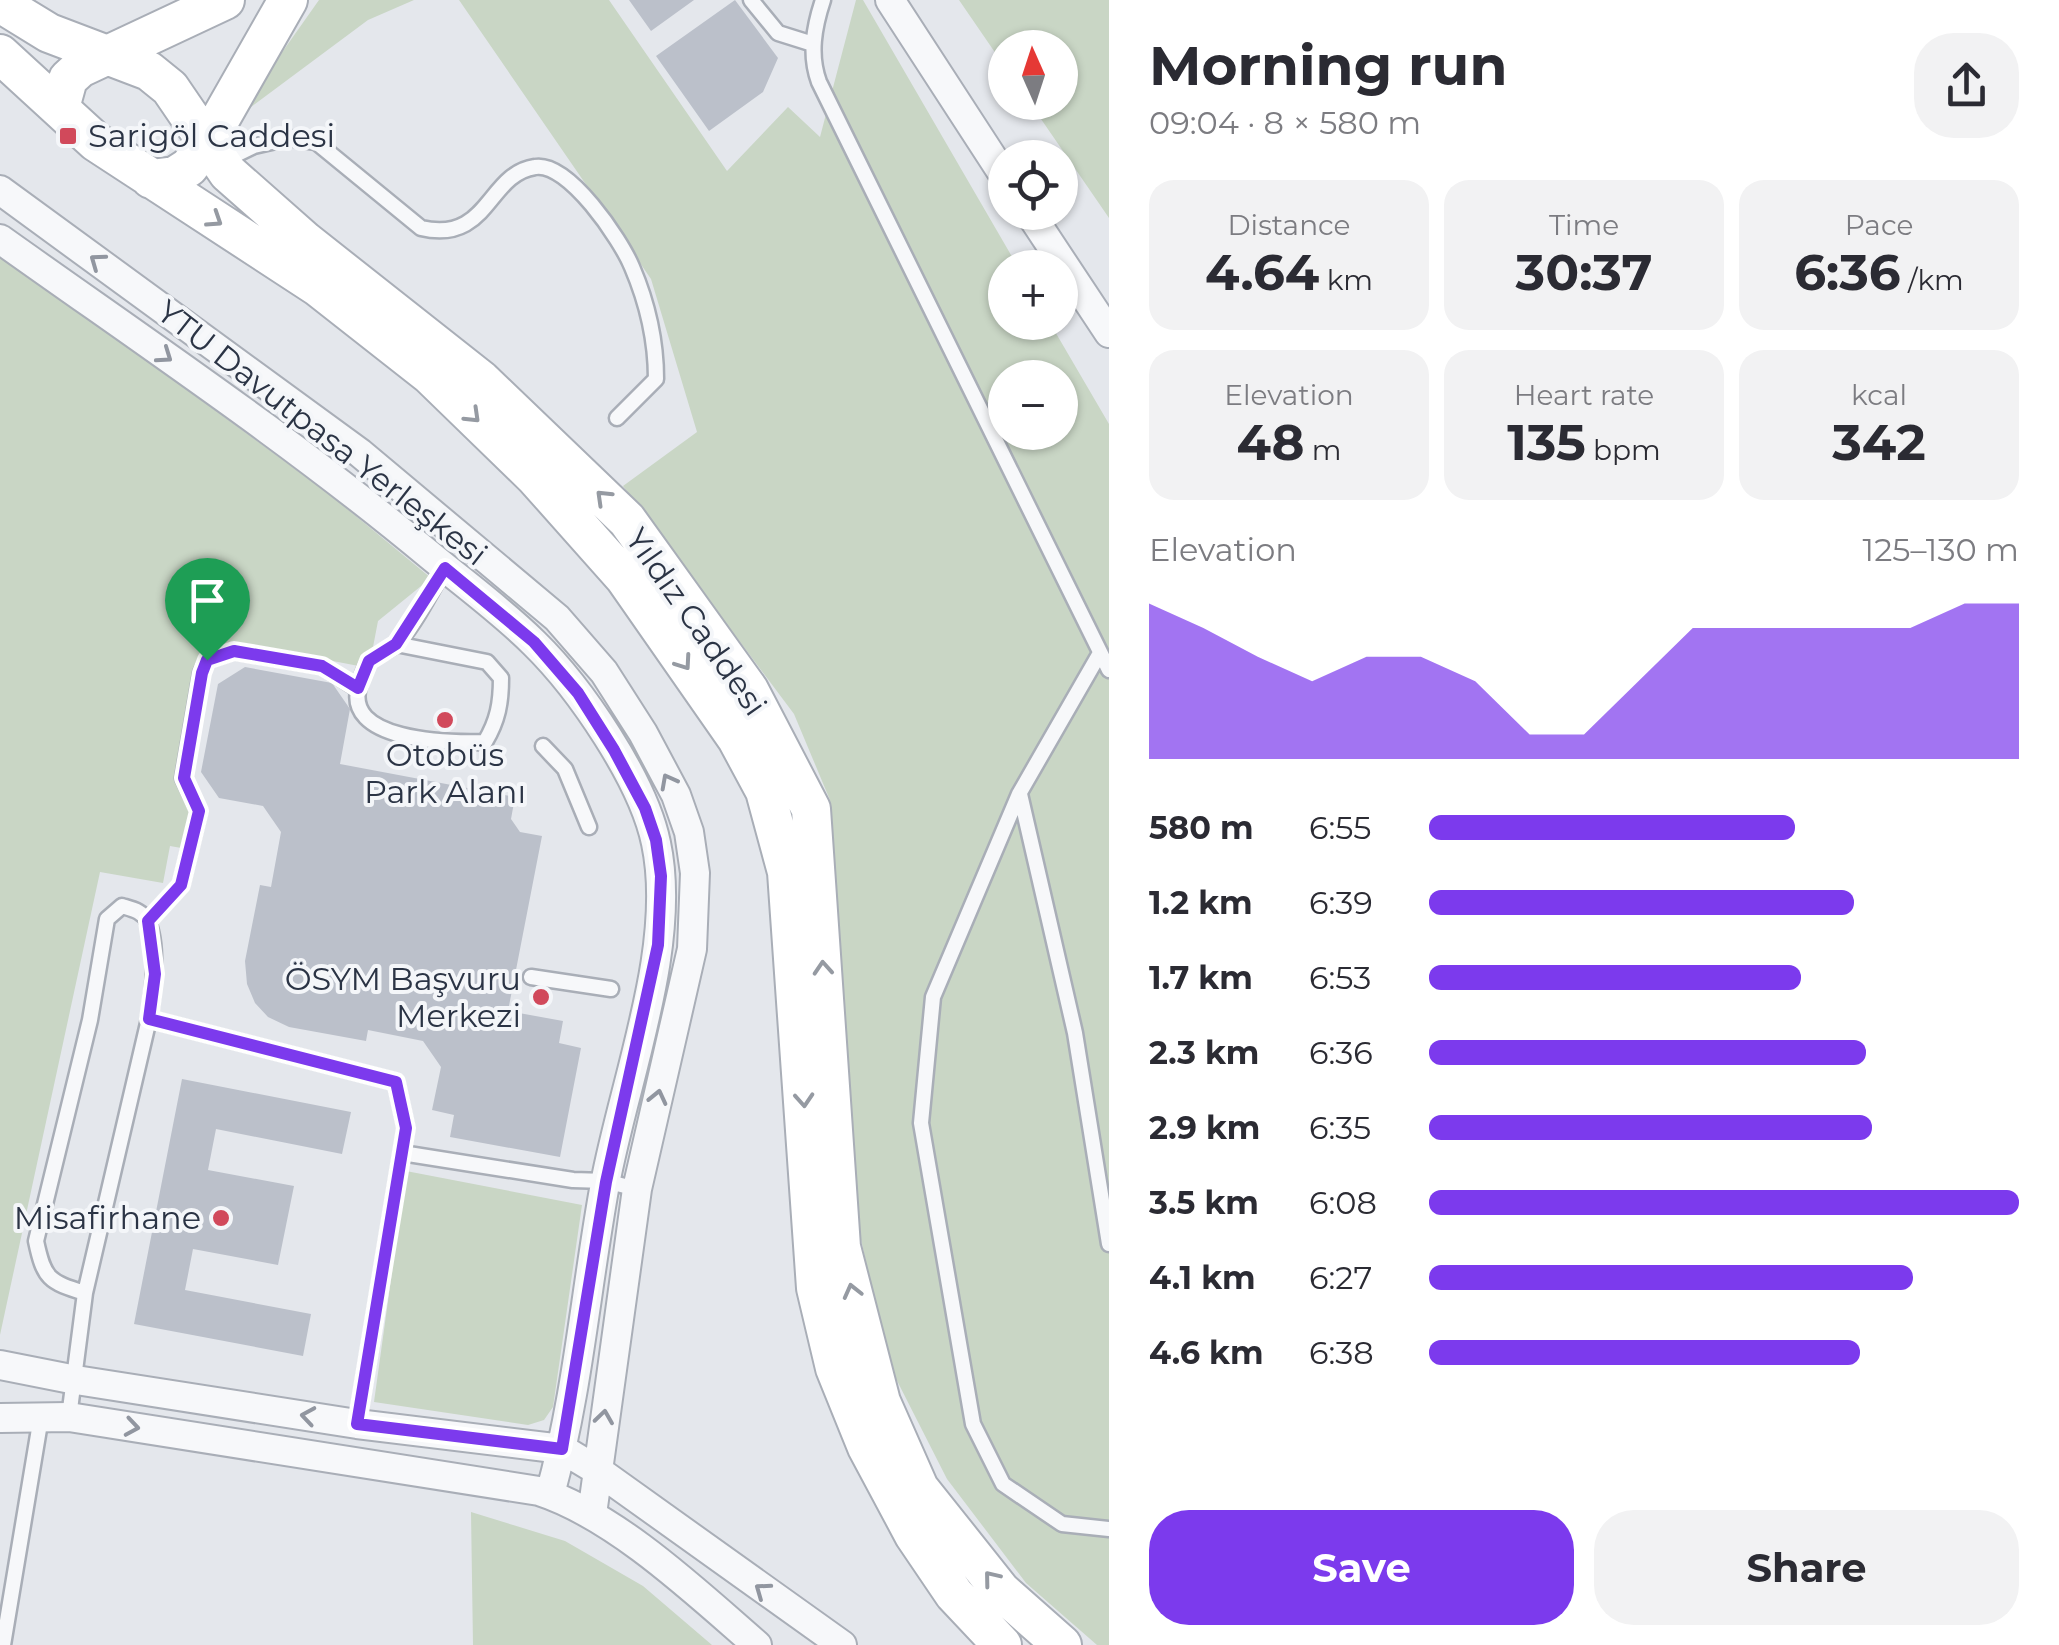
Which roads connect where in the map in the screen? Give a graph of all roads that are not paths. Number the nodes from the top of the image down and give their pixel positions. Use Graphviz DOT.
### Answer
graph roads {
  1 [pos="288,0"];
  2 [pos="751,0"];
  3 [pos="823,0"];
  4 [pos="890,0"];
  5 [pos="0,3"];
  6 [pos="207,5"];
  7 [pos="813,44"];
  8 [pos="0,54"];
  9 [pos="109,55"];
  10 [pos="60,108"];
  11 [pos="988,151"];
  12 [pos="213,154"];
  13 [pos="151,178"];
  14 [pos="0,190"];
  15 [pos="1041,230"];
  16 [pos="0,239"];
  17 [pos="1109,333"];
  18 [pos="617,418"];
  19 [pos="445,568"];
  20 [pos="396,644"];
  21 [pos="1100,652"];
  22 [pos="1109,670"];
  23 [pos="358,688"];
  24 [pos="543,746"];
  25 [pos="1020,794"];
  26 [pos="589,826"];
  27 [pos="148,921"];
  28 [pos="530,978"];
  29 [pos="610,989"];
  30 [pos="149,1019"];
  31 [pos="402,1153"];
  32 [pos="606,1182"];
  33 [pos="637,1189"];
  34 [pos="1109,1244"];
  35 [pos="85,1293"];
  36 [pos="0,1365"];
  37 [pos="76,1380"];
  38 [pos="55,1417"];
  39 [pos="0,1418"];
  40 [pos="357,1424"];
  41 [pos="562,1449"];
  42 [pos="600,1472"];
  43 [pos="550,1494"];
  44 [pos="592,1514"];
  45 [pos="1109,1529"];
  46 [pos="4,1645"];
  47 [pos="757,1645"];
  48 [pos="842,1645"];
  49 [pos="1002,1645"];
  50 [pos="1062,1645"];
  1 -- 12 [label="main road"];
  2 -- 7 [label="lane"];
  3 -- 7 [label="lane"];
  4 -- 11 [label="street"];
  5 -- 9 [label="main road, Yıldız Caddesi"];
  6 -- 9 [label="main road"];
  7 -- 21 [label="lane"];
  8 -- 10 [label="main road, Yıldız Caddesi"];
  9 -- 10 [label="main road"];
  9 -- 12 [label="main road, Yıldız Caddesi"];
  10 -- 13 [label="main road, Yıldız Caddesi"];
  12 -- 13 [label="main road"];
  12 -- 18 [label="lane"];
  50 -- 12 [label="main road, Yıldız Caddesi, one-way"];
  13 -- 49 [label="main road, Yıldız Caddesi, one-way"];
  33 -- 14 [label="street, YTU Davutpasa Yerleşkesi, one-way"];
  15 -- 17 [label="street"];
  16 -- 19 [label="street, YTU Davutpasa Yerleşkesi, one-way"];
  19 -- 20 [label="lane"];
  19 -- 32 [label="street, YTU Davutpasa Yerleşkesi"];
  20 -- 23 [label="lane"];
  20 -- 23 [label="lane"];
  21 -- 22 [label="lane"];
  21 -- 25 [label="lane"];
  23 -- 27 [label="lane"];
  24 -- 26 [label="lane"];
  25 -- 34 [label="lane"];
  25 -- 45 [label="lane"];
  27 -- 30 [label="lane"];
  27 -- 35 [label="lane"];
  28 -- 29 [label="lane"];
  30 -- 31 [label="lane"];
  30 -- 35 [label="lane"];
  31 -- 32 [label="lane"];
  31 -- 40 [label="lane"];
  32 -- 33 [label="lane"];
  32 -- 41 [label="street, YTU Davutpasa Yerleşkesi"];
  42 -- 33 [label="street, YTU Davutpasa Yerleşkesi, one-way"];
  35 -- 37 [label="lane"];
  36 -- 37 [label="street"];
  37 -- 38 [label="lane"];
  40 -- 37 [label="street, one-way"];
  38 -- 39 [label="street"];
  38 -- 43 [label="street, one-way"];
  38 -- 46 [label="lane"];
  40 -- 41 [label="street"];
  41 -- 42 [label="street"];
  41 -- 43 [label="street, YTU Davutpasa Yerleşkesi"];
  42 -- 44 [label="street, YTU Davutpasa Yerleşkesi"];
  48 -- 42 [label="street, one-way"];
  43 -- 44 [label="street"];
  44 -- 47 [label="street"];
}
